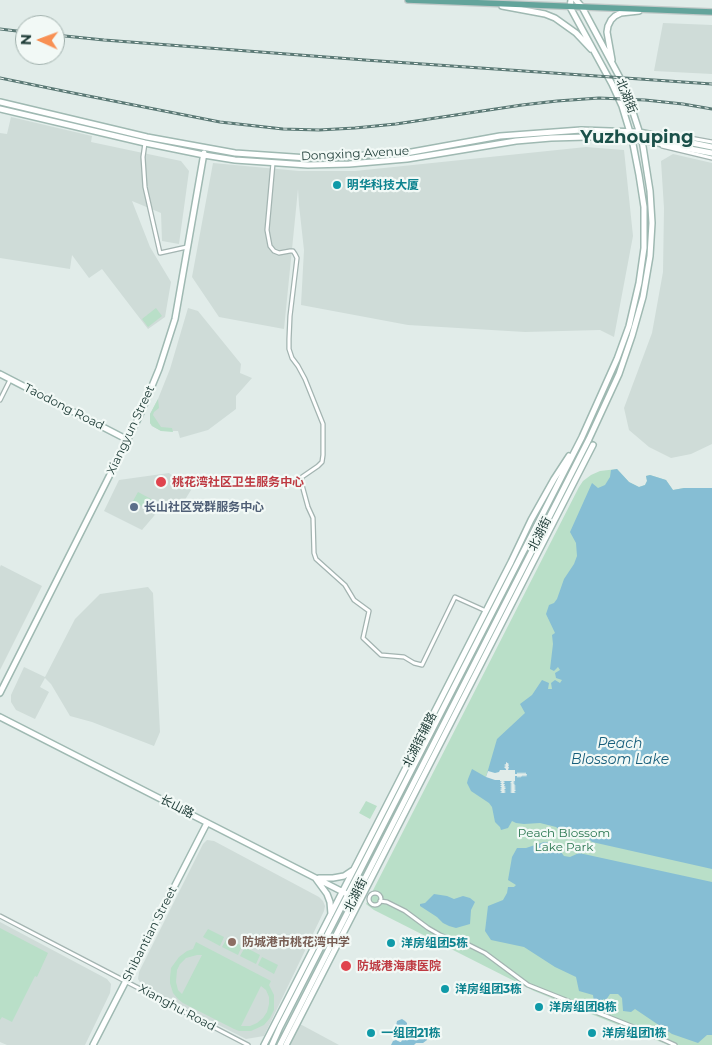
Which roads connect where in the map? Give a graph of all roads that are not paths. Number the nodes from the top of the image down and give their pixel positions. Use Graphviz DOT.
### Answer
graph roads {
  1 [pos="408,0"];
  2 [pos="576,0"];
  3 [pos="570,3"];
  4 [pos="495,4"];
  5 [pos="582,7"];
  6 [pos="645,10"];
  7 [pos="712,12"];
  8 [pos="597,56"];
  9 [pos="613,65"];
  10 [pos="0,102"];
  11 [pos="0,109"];
  12 [pos="629,131"];
  13 [pos="639,132"];
  14 [pos="679,136"];
  15 [pos="632,139"];
  16 [pos="642,140"];
  17 [pos="712,142"];
  18 [pos="146,143"];
  19 [pos="700,144"];
  20 [pos="205,147"];
  21 [pos="712,147"];
  22 [pos="712,153"];
  23 [pos="204,155"];
  24 [pos="712,158"];
  25 [pos="273,163"];
  26 [pos="188,247"];
  27 [pos="0,374"];
  28 [pos="10,380"];
  29 [pos="0,400"];
  30 [pos="128,440"];
  31 [pos="593,445"];
  32 [pos="500,591"];
  33 [pos="486,611"];
  34 [pos="468,653"];
  35 [pos="0,693"];
  36 [pos="0,717"];
  37 [pos="392,802"];
  38 [pos="207,823"];
  39 [pos="354,869"];
  40 [pos="316,878"];
  41 [pos="345,893"];
  42 [pos="355,896"];
  43 [pos="361,898"];
  44 [pos="369,898"];
  45 [pos="380,901"];
  46 [pos="331,914"];
  47 [pos="0,916"];
  48 [pos="329,932"];
  49 [pos="126,981"];
  50 [pos="277,1026"];
  51 [pos="93,1045"];
  52 [pos="248,1045"];
  53 [pos="264,1045"];
  54 [pos="272,1045"];
  55 [pos="280,1045"];
  56 [pos="286,1045"];
  57 [pos="676,1045"];
  1 -- 4 [label="main road"];
  2 -- 5 [label="main road, 北湖街"];
  3 -- 4 [label="main road"];
  3 -- 5 [label="main road"];
  3 -- 8 [label="main road, 北湖街"];
  4 -- 8 [label="main road"];
  5 -- 6 [label="main road"];
  5 -- 9 [label="main road, 北湖街"];
  6 -- 7 [label="main road"];
  6 -- 9 [label="main road"];
  8 -- 12 [label="main road, 北湖街"];
  9 -- 13 [label="main road, 北湖街"];
  10 -- 20 [label="main road, Dongxing Avenue"];
  11 -- 18 [label="main road, Dongxing Avenue"];
  12 -- 13 [label="main road, Dongxing Avenue"];
  12 -- 15 [label="main road, 北湖街"];
  12 -- 20 [label="main road, Dongxing Avenue"];
  13 -- 14 [label="street"];
  13 -- 16 [label="main road, 北湖街"];
  13 -- 19 [label="main road, Dongxing Avenue"];
  14 -- 17 [label="street"];
  14 -- 19 [label="street"];
  15 -- 16 [label="main road, Dongxing Avenue"];
  15 -- 25 [label="main road, Dongxing Avenue"];
  15 -- 32 [label="main road, 北湖街"];
  16 -- 22 [label="main road, Dongxing Avenue"];
  16 -- 24 [label="street"];
  16 -- 42 [label="main road, 北湖街"];
  18 -- 23 [label="main road, Dongxing Avenue"];
  18 -- 26 [label="street"];
  19 -- 21 [label="main road, Dongxing Avenue"];
  20 -- 23 [label="main road, Xiangyun Street"];
  23 -- 25 [label="main road, Dongxing Avenue"];
  23 -- 26 [label="main road, Xiangyun Street"];
  25 -- 33 [label="street"];
  26 -- 30 [label="main road, Xiangyun Street"];
  27 -- 28 [label="main road, Taodong Road"];
  28 -- 29 [label="street"];
  28 -- 30 [label="main road, Taodong Road"];
  30 -- 35 [label="main road, Xiangyun Street"];
  31 -- 43 [label="main road, 北湖街辅路"];
  32 -- 33 [label="main road"];
  32 -- 34 [label="main road, 北湖街"];
  33 -- 34 [label="main road"];
  34 -- 37 [label="main road, 北湖街"];
  36 -- 38 [label="main road, 长山路"];
  37 -- 39 [label="main road"];
  37 -- 41 [label="main road, 北湖街"];
  38 -- 40 [label="main road, 长山路"];
  38 -- 49 [label="main road, Shibantian Street"];
  39 -- 40 [label="main road"];
  39 -- 41 [label="main road"];
  40 -- 41 [label="main road, 长山路"];
  40 -- 46 [label="main road"];
  41 -- 42 [label="main road, 长山路"];
  41 -- 46 [label="main road"];
  41 -- 48 [label="main road, 北湖街"];
  42 -- 43 [label="street"];
  42 -- 55 [label="main road, 北湖街"];
  43 -- 44 [label="street"];
  43 -- 56 [label="main road, 北湖街辅路"];
  44 -- 45 [label="street"];
  44 -- 45 [label="street"];
  45 -- 57 [label="street"];
  46 -- 48 [label="main road"];
  46 -- 50 [label="main road"];
  47 -- 49 [label="street, Xianghu Road"];
  48 -- 50 [label="main road, 北湖街"];
  49 -- 51 [label="main road, Shibantian Street"];
  49 -- 52 [label="street, Xianghu Road"];
  50 -- 53 [label="main road"];
  50 -- 54 [label="main road, 北湖街"];
}
